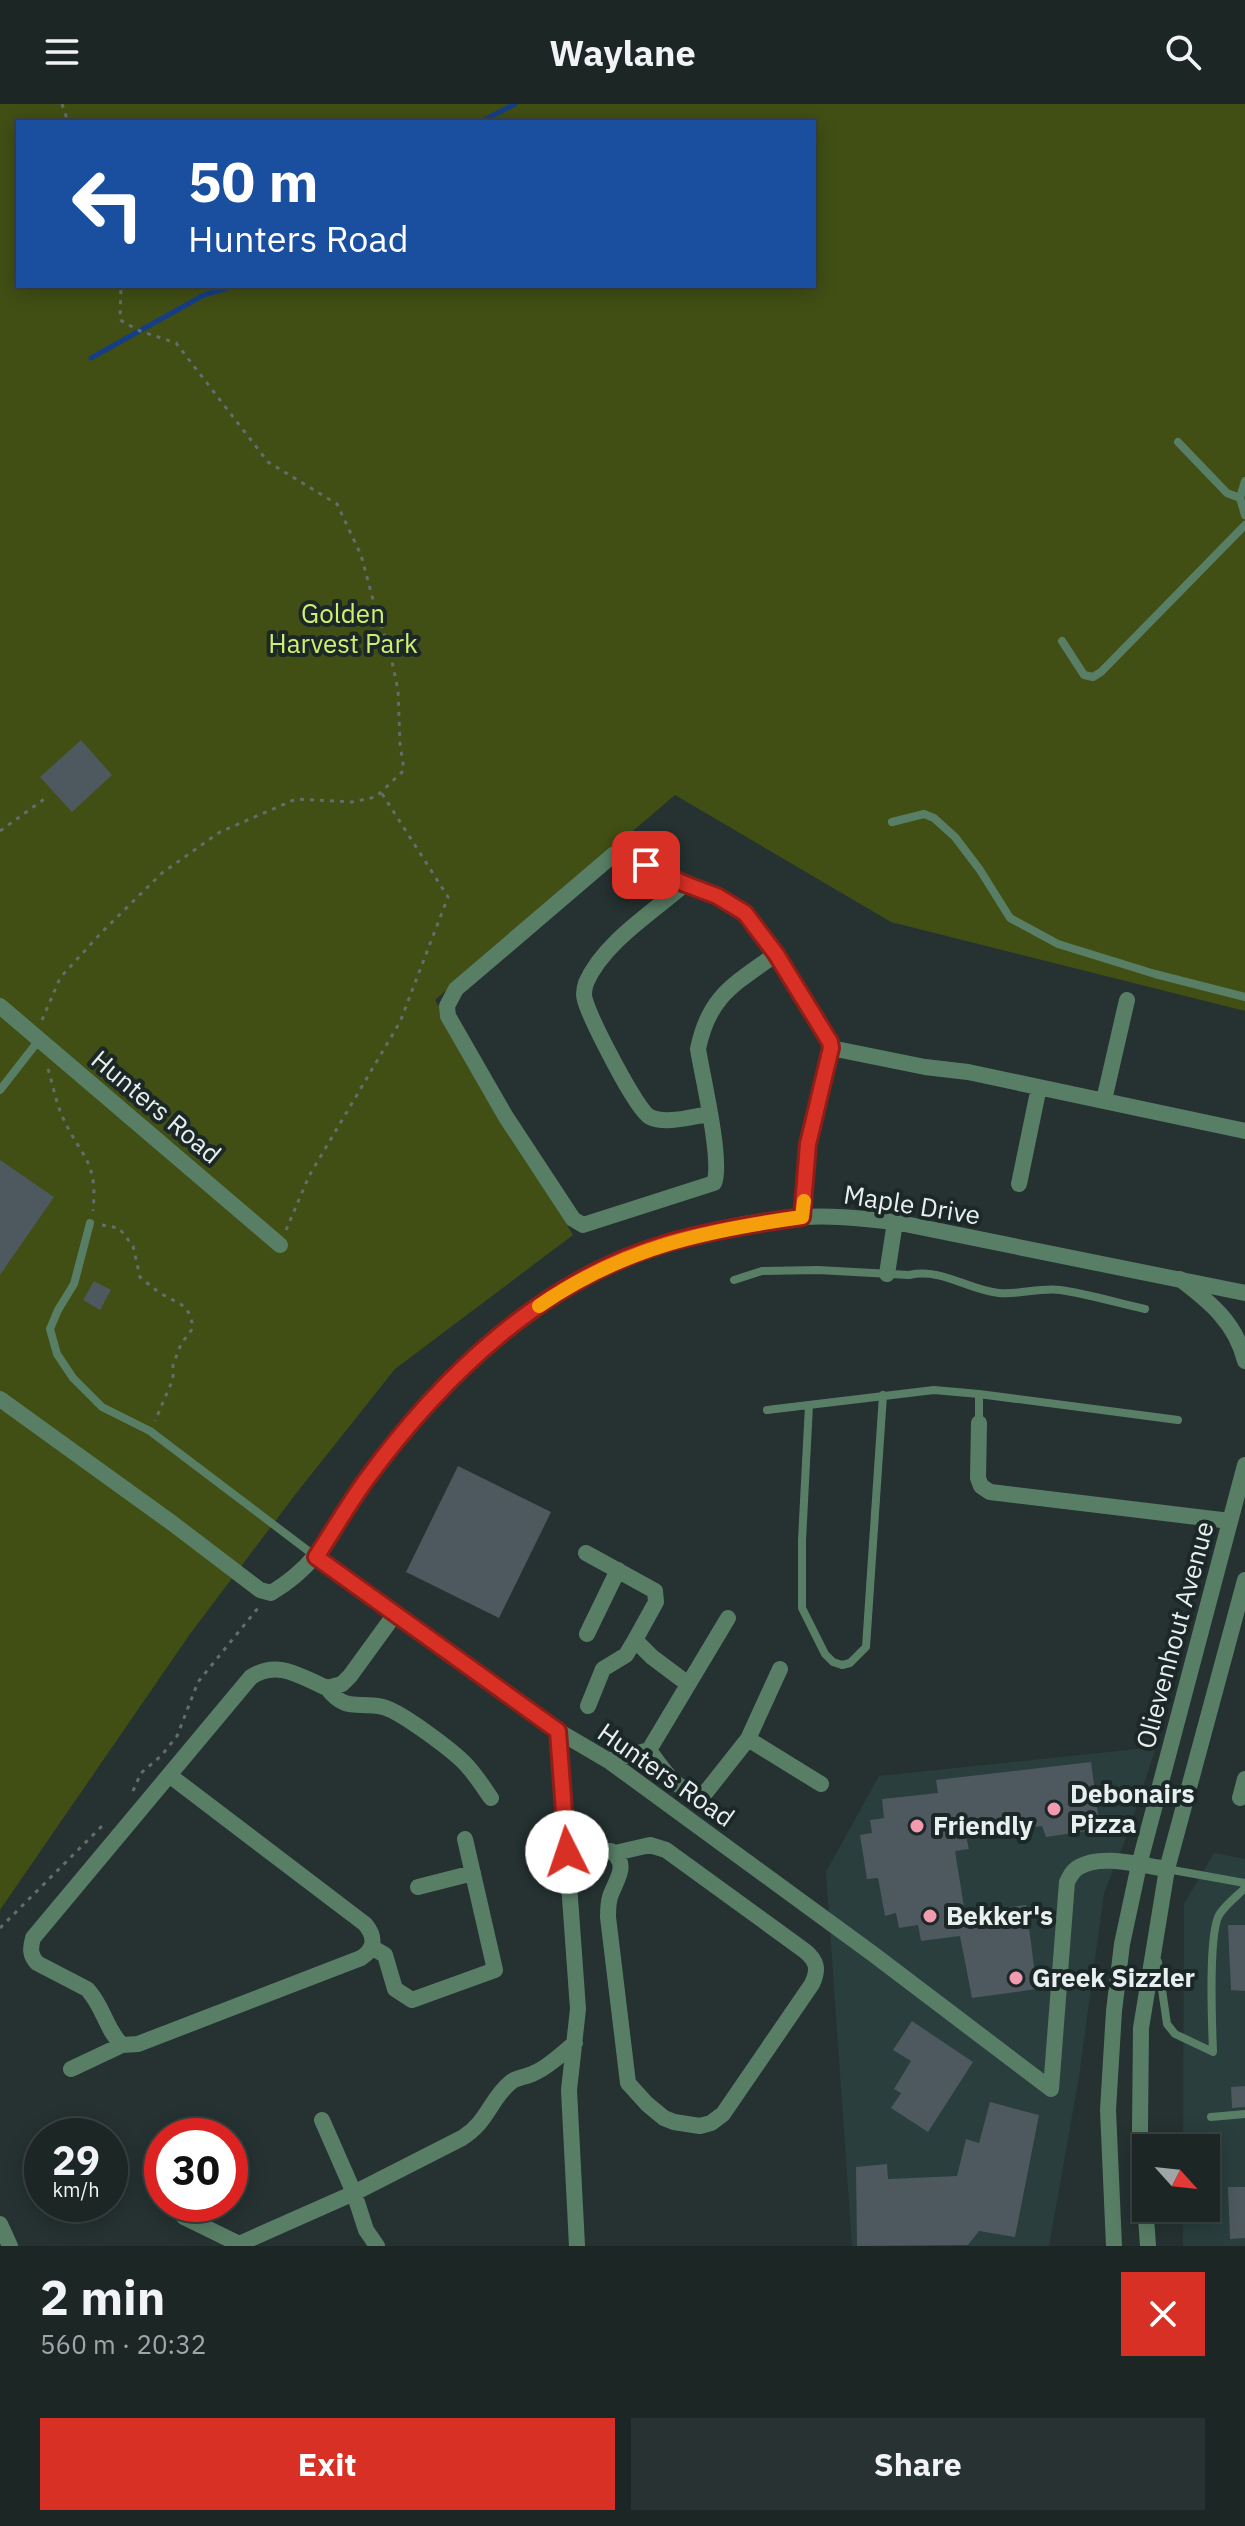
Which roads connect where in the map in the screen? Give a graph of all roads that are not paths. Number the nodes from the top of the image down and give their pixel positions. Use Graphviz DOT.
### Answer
graph roads {
  1 [pos="1178,442"];
  2 [pos="1245,481"];
  3 [pos="1240,498"];
  4 [pos="1245,515"];
  5 [pos="1245,525"];
  6 [pos="1062,641"];
  7 [pos="892,822"];
  8 [pos="685,884"];
  9 [pos="776,954"];
  10 [pos="1245,997"];
  11 [pos="1127,1000"];
  12 [pos="0,1006"];
  13 [pos="39,1040"];
  14 [pos="831,1048"];
  15 [pos="1039,1087"];
  16 [pos="0,1090"];
  17 [pos="1104,1100"];
  18 [pos="710,1114"];
  19 [pos="1245,1131"];
  20 [pos="1019,1184"];
  21 [pos="802,1217"];
  22 [pos="895,1222"];
  23 [pos="90,1223"];
  24 [pos="280,1245"];
  25 [pos="887,1274"];
  26 [pos="1180,1279"];
  27 [pos="734,1280"];
  28 [pos="1245,1293"];
  29 [pos="1145,1309"];
  30 [pos="1245,1361"];
  31 [pos="979,1394"];
  32 [pos="883,1395"];
  33 [pos="0,1399"];
  34 [pos="809,1405"];
  35 [pos="767,1410"];
  36 [pos="1178,1420"];
  37 [pos="979,1423"];
  38 [pos="1245,1465"];
  39 [pos="1230,1521"];
  40 [pos="586,1553"];
  41 [pos="316,1557"];
  42 [pos="618,1570"];
  43 [pos="1245,1580"];
  44 [pos="395,1614"];
  45 [pos="728,1618"];
  46 [pos="587,1634"];
  47 [pos="635,1640"];
  48 [pos="780,1669"];
  49 [pos="688,1684"];
  50 [pos="327,1688"];
  51 [pos="588,1706"];
  52 [pos="558,1731"];
  53 [pos="748,1739"];
  54 [pos="649,1750"];
  55 [pos="609,1761"];
  56 [pos="169,1775"];
  57 [pos="1245,1779"];
  58 [pos="821,1784"];
  59 [pos="491,1798"];
  60 [pos="1240,1798"];
  61 [pos="465,1839"];
  62 [pos="567,1852"];
  63 [pos="615,1853"];
  64 [pos="1139,1865"];
  65 [pos="1167,1869"];
  66 [pos="473,1873"];
  67 [pos="1245,1885"];
  68 [pos="418,1887"];
  69 [pos="1155,1937"];
  70 [pos="373,1948"];
  71 [pos="575,2043"];
  72 [pos="122,2045"];
  73 [pos="71,2069"];
  74 [pos="1245,2114"];
  75 [pos="1211,2117"];
  76 [pos="322,2120"];
  77 [pos="354,2193"];
  78 [pos="194,2222"];
  79 [pos="0,2224"];
  80 [pos="239,2245"];
  81 [pos="10,2246"];
  82 [pos="377,2246"];
  83 [pos="577,2246"];
  84 [pos="1114,2246"];
  85 [pos="1148,2246"];
  1 -- 3 [label="lane"];
  2 -- 3 [label="lane"];
  3 -- 4 [label="lane"];
  5 -- 6 [label="lane"];
  7 -- 10 [label="lane"];
  8 -- 9 [label="street"];
  8 -- 18 [label="street"];
  8 -- 18 [label="street"];
  9 -- 14 [label="street"];
  9 -- 18 [label="street"];
  11 -- 17 [label="street"];
  12 -- 13 [label="street, Hunters Road"];
  13 -- 16 [label="lane"];
  13 -- 24 [label="street, Hunters Road"];
  14 -- 15 [label="street"];
  14 -- 21 [label="street"];
  15 -- 17 [label="street"];
  15 -- 20 [label="street"];
  17 -- 19 [label="street"];
  21 -- 22 [label="street, Maple Drive"];
  21 -- 41 [label="street, Maple Drive"];
  22 -- 25 [label="street"];
  22 -- 26 [label="street, Maple Drive"];
  23 -- 41 [label="lane"];
  25 -- 27 [label="lane"];
  25 -- 29 [label="lane"];
  26 -- 28 [label="street, Maple Drive"];
  26 -- 30 [label="street"];
  31 -- 32 [label="lane"];
  31 -- 36 [label="lane"];
  31 -- 37 [label="lane"];
  32 -- 34 [label="lane"];
  32 -- 34 [label="lane"];
  33 -- 41 [label="street"];
  34 -- 35 [label="lane"];
  37 -- 39 [label="street"];
  38 -- 39 [label="street, Olievenhout Avenue"];
  39 -- 64 [label="street, Olievenhout Avenue"];
  40 -- 42 [label="street"];
  41 -- 44 [label="street, Hunters Road"];
  42 -- 46 [label="street"];
  42 -- 47 [label="street"];
  43 -- 65 [label="street, Olievenhout Avenue"];
  44 -- 50 [label="street"];
  44 -- 52 [label="street, Hunters Road"];
  45 -- 49 [label="street"];
  47 -- 49 [label="street"];
  47 -- 51 [label="street"];
  48 -- 53 [label="street"];
  49 -- 54 [label="street"];
  50 -- 56 [label="street"];
  50 -- 59 [label="street"];
  52 -- 55 [label="street, Hunters Road"];
  52 -- 62 [label="street"];
  53 -- 54 [label="street"];
  53 -- 58 [label="street"];
  54 -- 55 [label="street"];
  55 -- 64 [label="street, Hunters Road"];
  56 -- 70 [label="street"];
  56 -- 72 [label="street"];
  57 -- 60 [label="street"];
  61 -- 66 [label="street"];
  62 -- 63 [label="street"];
  62 -- 71 [label="street"];
  63 -- 63 [label="street"];
  64 -- 65 [label="street"];
  64 -- 84 [label="street, Olievenhout Avenue"];
  65 -- 67 [label="lane"];
  65 -- 69 [label="street, Olievenhout Avenue"];
  66 -- 68 [label="street"];
  66 -- 70 [label="street"];
  67 -- 69 [label="lane"];
  69 -- 85 [label="street, Olievenhout Avenue"];
  70 -- 72 [label="street"];
  71 -- 77 [label="street"];
  71 -- 83 [label="street"];
  72 -- 73 [label="street"];
  74 -- 75 [label="lane"];
  76 -- 77 [label="street"];
  77 -- 80 [label="street"];
  77 -- 82 [label="street"];
  78 -- 80 [label="street"];
  79 -- 81 [label="street"];
}
